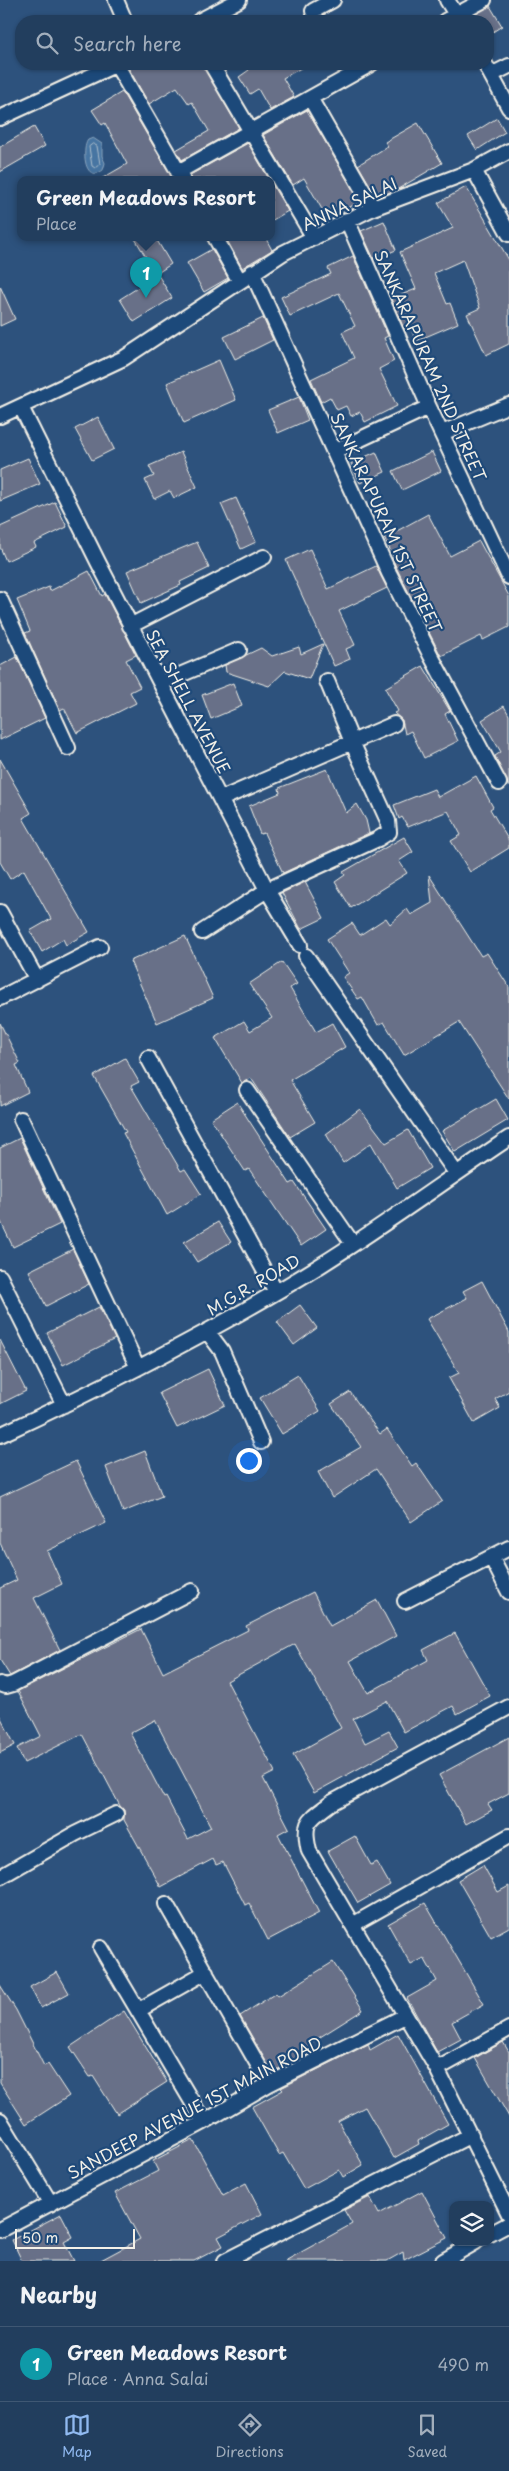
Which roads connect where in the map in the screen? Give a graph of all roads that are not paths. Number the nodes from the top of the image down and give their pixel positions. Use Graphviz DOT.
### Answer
graph roads {
  1 [pos="116,0"];
  2 [pos="239,0"];
  3 [pos="333,0"];
  4 [pos="447,0"];
  5 [pos="484,0"];
  6 [pos="313,10"];
  7 [pos="122,15"];
  8 [pos="210,15"];
  9 [pos="453,15"];
  10 [pos="460,15"];
  11 [pos="509,66"];
  12 [pos="494,69"];
  13 [pos="103,70"];
  14 [pos="119,70"];
  15 [pos="215,70"];
  16 [pos="359,70"];
  17 [pos="488,70"];
  18 [pos="310,98"];
  19 [pos="509,108"];
  20 [pos="0,118"];
  21 [pos="253,131"];
  22 [pos="509,150"];
  23 [pos="474,170"];
  24 [pos="180,176"];
  25 [pos="373,208"];
  26 [pos="347,220"];
  27 [pos="509,234"];
  28 [pos="314,238"];
  29 [pos="217,241"];
  30 [pos="252,272"];
  31 [pos="239,280"];
  32 [pos="509,405"];
  33 [pos="21,407"];
  34 [pos="429,407"];
  35 [pos="0,416"];
  36 [pos="442,433"];
  37 [pos="335,451"];
  38 [pos="264,557"];
  39 [pos="509,577"];
  40 [pos="0,599"];
  41 [pos="130,626"];
  42 [pos="239,650"];
  43 [pos="327,681"];
  44 [pos="160,683"];
  45 [pos="394,724"];
  46 [pos="352,742"];
  47 [pos="68,748"];
  48 [pos="499,783"];
  49 [pos="221,799"];
  50 [pos="268,890"];
  51 [pos="0,912"];
  52 [pos="202,932"];
  53 [pos="100,947"];
  54 [pos="38,980"];
  55 [pos="0,998"];
  56 [pos="148,1058"];
  57 [pos="247,1090"];
  58 [pos="21,1119"];
  59 [pos="509,1138"];
  60 [pos="456,1173"];
  61 [pos="353,1244"];
  62 [pos="0,1277"];
  63 [pos="276,1292"];
  64 [pos="207,1331"];
  65 [pos="138,1368"];
  66 [pos="64,1405"];
  67 [pos="0,1435"];
  68 [pos="261,1442"];
  69 [pos="509,1548"];
  70 [pos="491,1557"];
  71 [pos="192,1591"];
  72 [pos="509,1592"];
  73 [pos="405,1601"];
  74 [pos="0,1684"];
  75 [pos="509,1707"];
  76 [pos="116,1814"];
  77 [pos="509,1836"];
  78 [pos="0,1877"];
  79 [pos="166,1904"];
  80 [pos="354,1924"];
  81 [pos="102,1948"];
  82 [pos="206,1972"];
  83 [pos="138,2010"];
  84 [pos="406,2016"];
  85 [pos="509,2029"];
  86 [pos="437,2069"];
  87 [pos="269,2084"];
  88 [pos="0,2120"];
  89 [pos="204,2122"];
  90 [pos="471,2135"];
  91 [pos="51,2204"];
  92 [pos="509,2214"];
  93 [pos="509,2224"];
  94 [pos="0,2230"];
  95 [pos="494,2232"];
  96 [pos="469,2246"];
  97 [pos="446,2260"];
  98 [pos="225,2261"];
  1 -- 7 [label="street"];
  2 -- 8 [label="street"];
  3 -- 6 [label="street"];
  4 -- 9 [label="street"];
  5 -- 10 [label="street"];
  11 -- 12 [label="street"];
  13 -- 20 [label="street"];
  14 -- 24 [label="street"];
  15 -- 21 [label="street"];
  16 -- 18 [label="street"];
  17 -- 19 [label="street"];
  18 -- 21 [label="street"];
  18 -- 25 [label="street"];
  21 -- 24 [label="street"];
  21 -- 28 [label="street"];
  22 -- 23 [label="street, ANNA SALAI"];
  23 -- 25 [label="street, ANNA SALAI"];
  23 -- 27 [label="street"];
  25 -- 26 [label="street, ANNA SALAI"];
  26 -- 28 [label="street, ANNA SALAI"];
  26 -- 34 [label="street, SANKARAPURAM 2ND STREET"];
  28 -- 30 [label="street, ANNA SALAI"];
  29 -- 31 [label="street"];
  30 -- 31 [label="street, ANNA SALAI"];
  30 -- 37 [label="street, SANKARAPURAM 1ST STREET"];
  31 -- 33 [label="street, ANNA SALAI"];
  32 -- 36 [label="street"];
  33 -- 35 [label="street, ANNA SALAI"];
  33 -- 41 [label="street, SEA SHELL AVENUE"];
  34 -- 36 [label="street, SANKARAPURAM 2ND STREET"];
  34 -- 37 [label="street"];
  36 -- 39 [label="street, SANKARAPURAM 2ND STREET"];
  37 -- 48 [label="street, SANKARAPURAM 1ST STREET"];
  38 -- 41 [label="street"];
  40 -- 47 [label="street"];
  41 -- 44 [label="street, SEA SHELL AVENUE"];
  42 -- 44 [label="street"];
  43 -- 46 [label="street"];
  44 -- 49 [label="street, SEA SHELL AVENUE"];
  45 -- 46 [label="street"];
  46 -- 49 [label="street"];
  46 -- 50 [label="street"];
  49 -- 50 [label="street, SEA SHELL AVENUE"];
  50 -- 52 [label="street"];
  50 -- 60 [label="street, SEA SHELL AVENUE"];
  51 -- 54 [label="street"];
  53 -- 54 [label="street"];
  54 -- 55 [label="street"];
  56 -- 63 [label="street"];
  57 -- 61 [label="street"];
  58 -- 65 [label="street"];
  59 -- 60 [label="street, M.G.R. ROAD"];
  60 -- 61 [label="street, M.G.R. ROAD"];
  61 -- 63 [label="street, M.G.R. ROAD"];
  62 -- 66 [label="street"];
  63 -- 64 [label="street, M.G.R. ROAD"];
  64 -- 65 [label="street, M.G.R. ROAD"];
  64 -- 68 [label="street"];
  65 -- 66 [label="street, M.G.R. ROAD"];
  66 -- 67 [label="street, M.G.R. ROAD"];
  69 -- 70 [label="street"];
  70 -- 72 [label="street"];
  70 -- 73 [label="street"];
  71 -- 74 [label="street"];
  75 -- 80 [label="street"];
  76 -- 78 [label="street"];
  77 -- 80 [label="street"];
  79 -- 82 [label="street"];
  80 -- 84 [label="street"];
  81 -- 83 [label="street"];
  82 -- 83 [label="street"];
  82 -- 87 [label="street"];
  83 -- 89 [label="street"];
  84 -- 86 [label="street"];
  84 -- 87 [label="street, SANDEEP AVENUE 1ST MAIN ROAD"];
  85 -- 86 [label="street"];
  86 -- 90 [label="street"];
  87 -- 89 [label="street, SANDEEP AVENUE 1ST MAIN ROAD"];
  88 -- 91 [label="street"];
  89 -- 91 [label="street, SANDEEP AVENUE 1ST MAIN ROAD"];
  90 -- 92 [label="street"];
  90 -- 98 [label="street"];
  91 -- 94 [label="street, SANDEEP AVENUE 1ST MAIN ROAD"];
  93 -- 95 [label="street"];
  96 -- 97 [label="street"];
}
